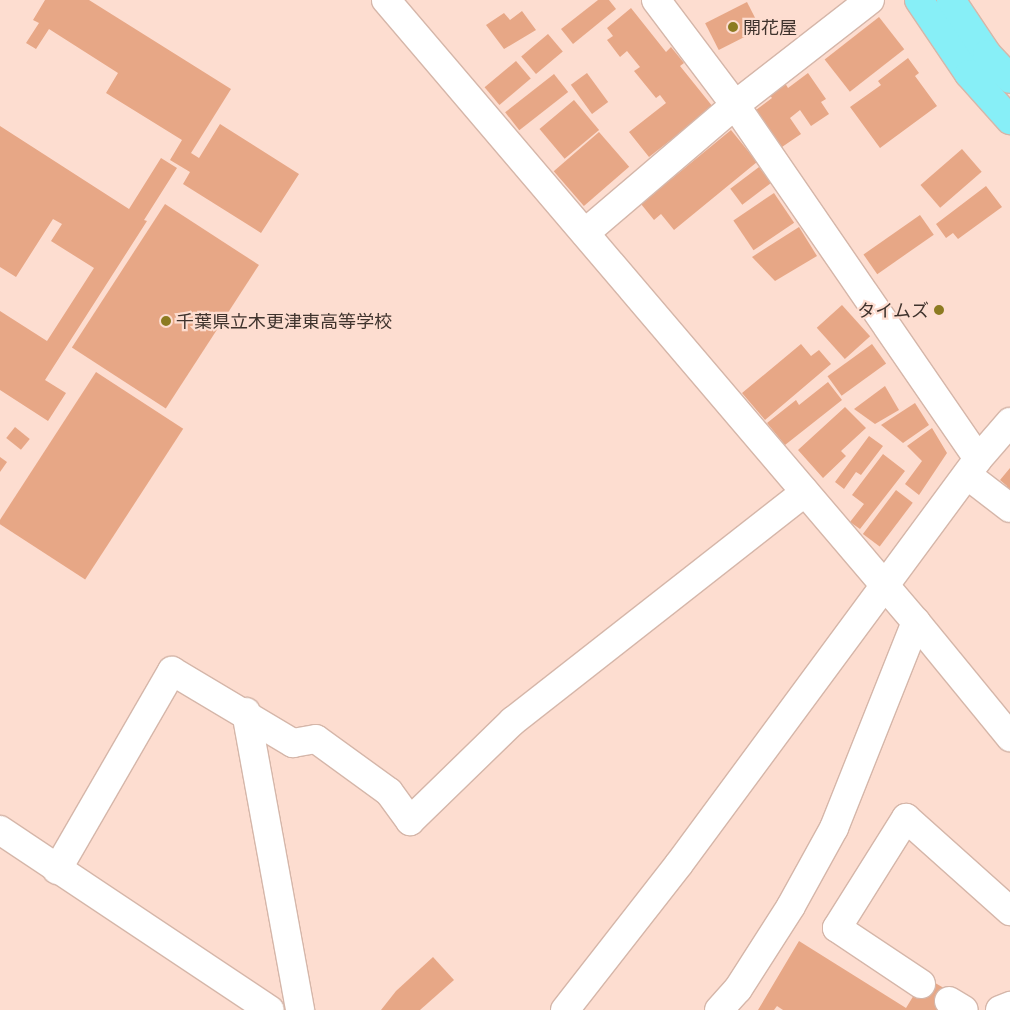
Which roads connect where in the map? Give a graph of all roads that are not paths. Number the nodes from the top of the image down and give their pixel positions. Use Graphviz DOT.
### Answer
graph roads {
  1 [pos="386,0"];
  2 [pos="870,0"];
  3 [pos="919,0"];
  4 [pos="951,0"];
  5 [pos="666,6"];
  6 [pos="1010,79"];
  7 [pos="735,105"];
  8 [pos="1010,120"];
  9 [pos="585,233"];
  10 [pos="1010,422"];
  11 [pos="972,467"];
  12 [pos="804,492"];
  13 [pos="1010,508"];
  14 [pos="885,585"];
  15 [pos="916,622"];
  16 [pos="246,712"];
  17 [pos="1010,737"];
  18 [pos="0,830"];
  19 [pos="57,870"];
  20 [pos="1010,911"];
  21 [pos="921,984"];
  22 [pos="1010,1006"];
  23 [pos="270,1010"];
  24 [pos="300,1010"];
  25 [pos="565,1010"];
  26 [pos="720,1010"];
  27 [pos="1000,1010"];
  1 -- 9 [label="street"];
  2 -- 7 [label="street"];
  3 -- 8 [label="main road"];
  4 -- 6 [label="main road"];
  5 -- 7 [label="street"];
  7 -- 9 [label="street"];
  7 -- 11 [label="street"];
  9 -- 12 [label="street"];
  10 -- 11 [label="street"];
  11 -- 13 [label="street"];
  11 -- 14 [label="street"];
  12 -- 14 [label="street"];
  12 -- 16 [label="street"];
  14 -- 15 [label="street"];
  14 -- 25 [label="street"];
  15 -- 17 [label="street"];
  15 -- 26 [label="street"];
  16 -- 19 [label="street"];
  16 -- 24 [label="street"];
  18 -- 19 [label="street"];
  19 -- 23 [label="street"];
  20 -- 21 [label="street"];
  22 -- 27 [label="street"];
}
